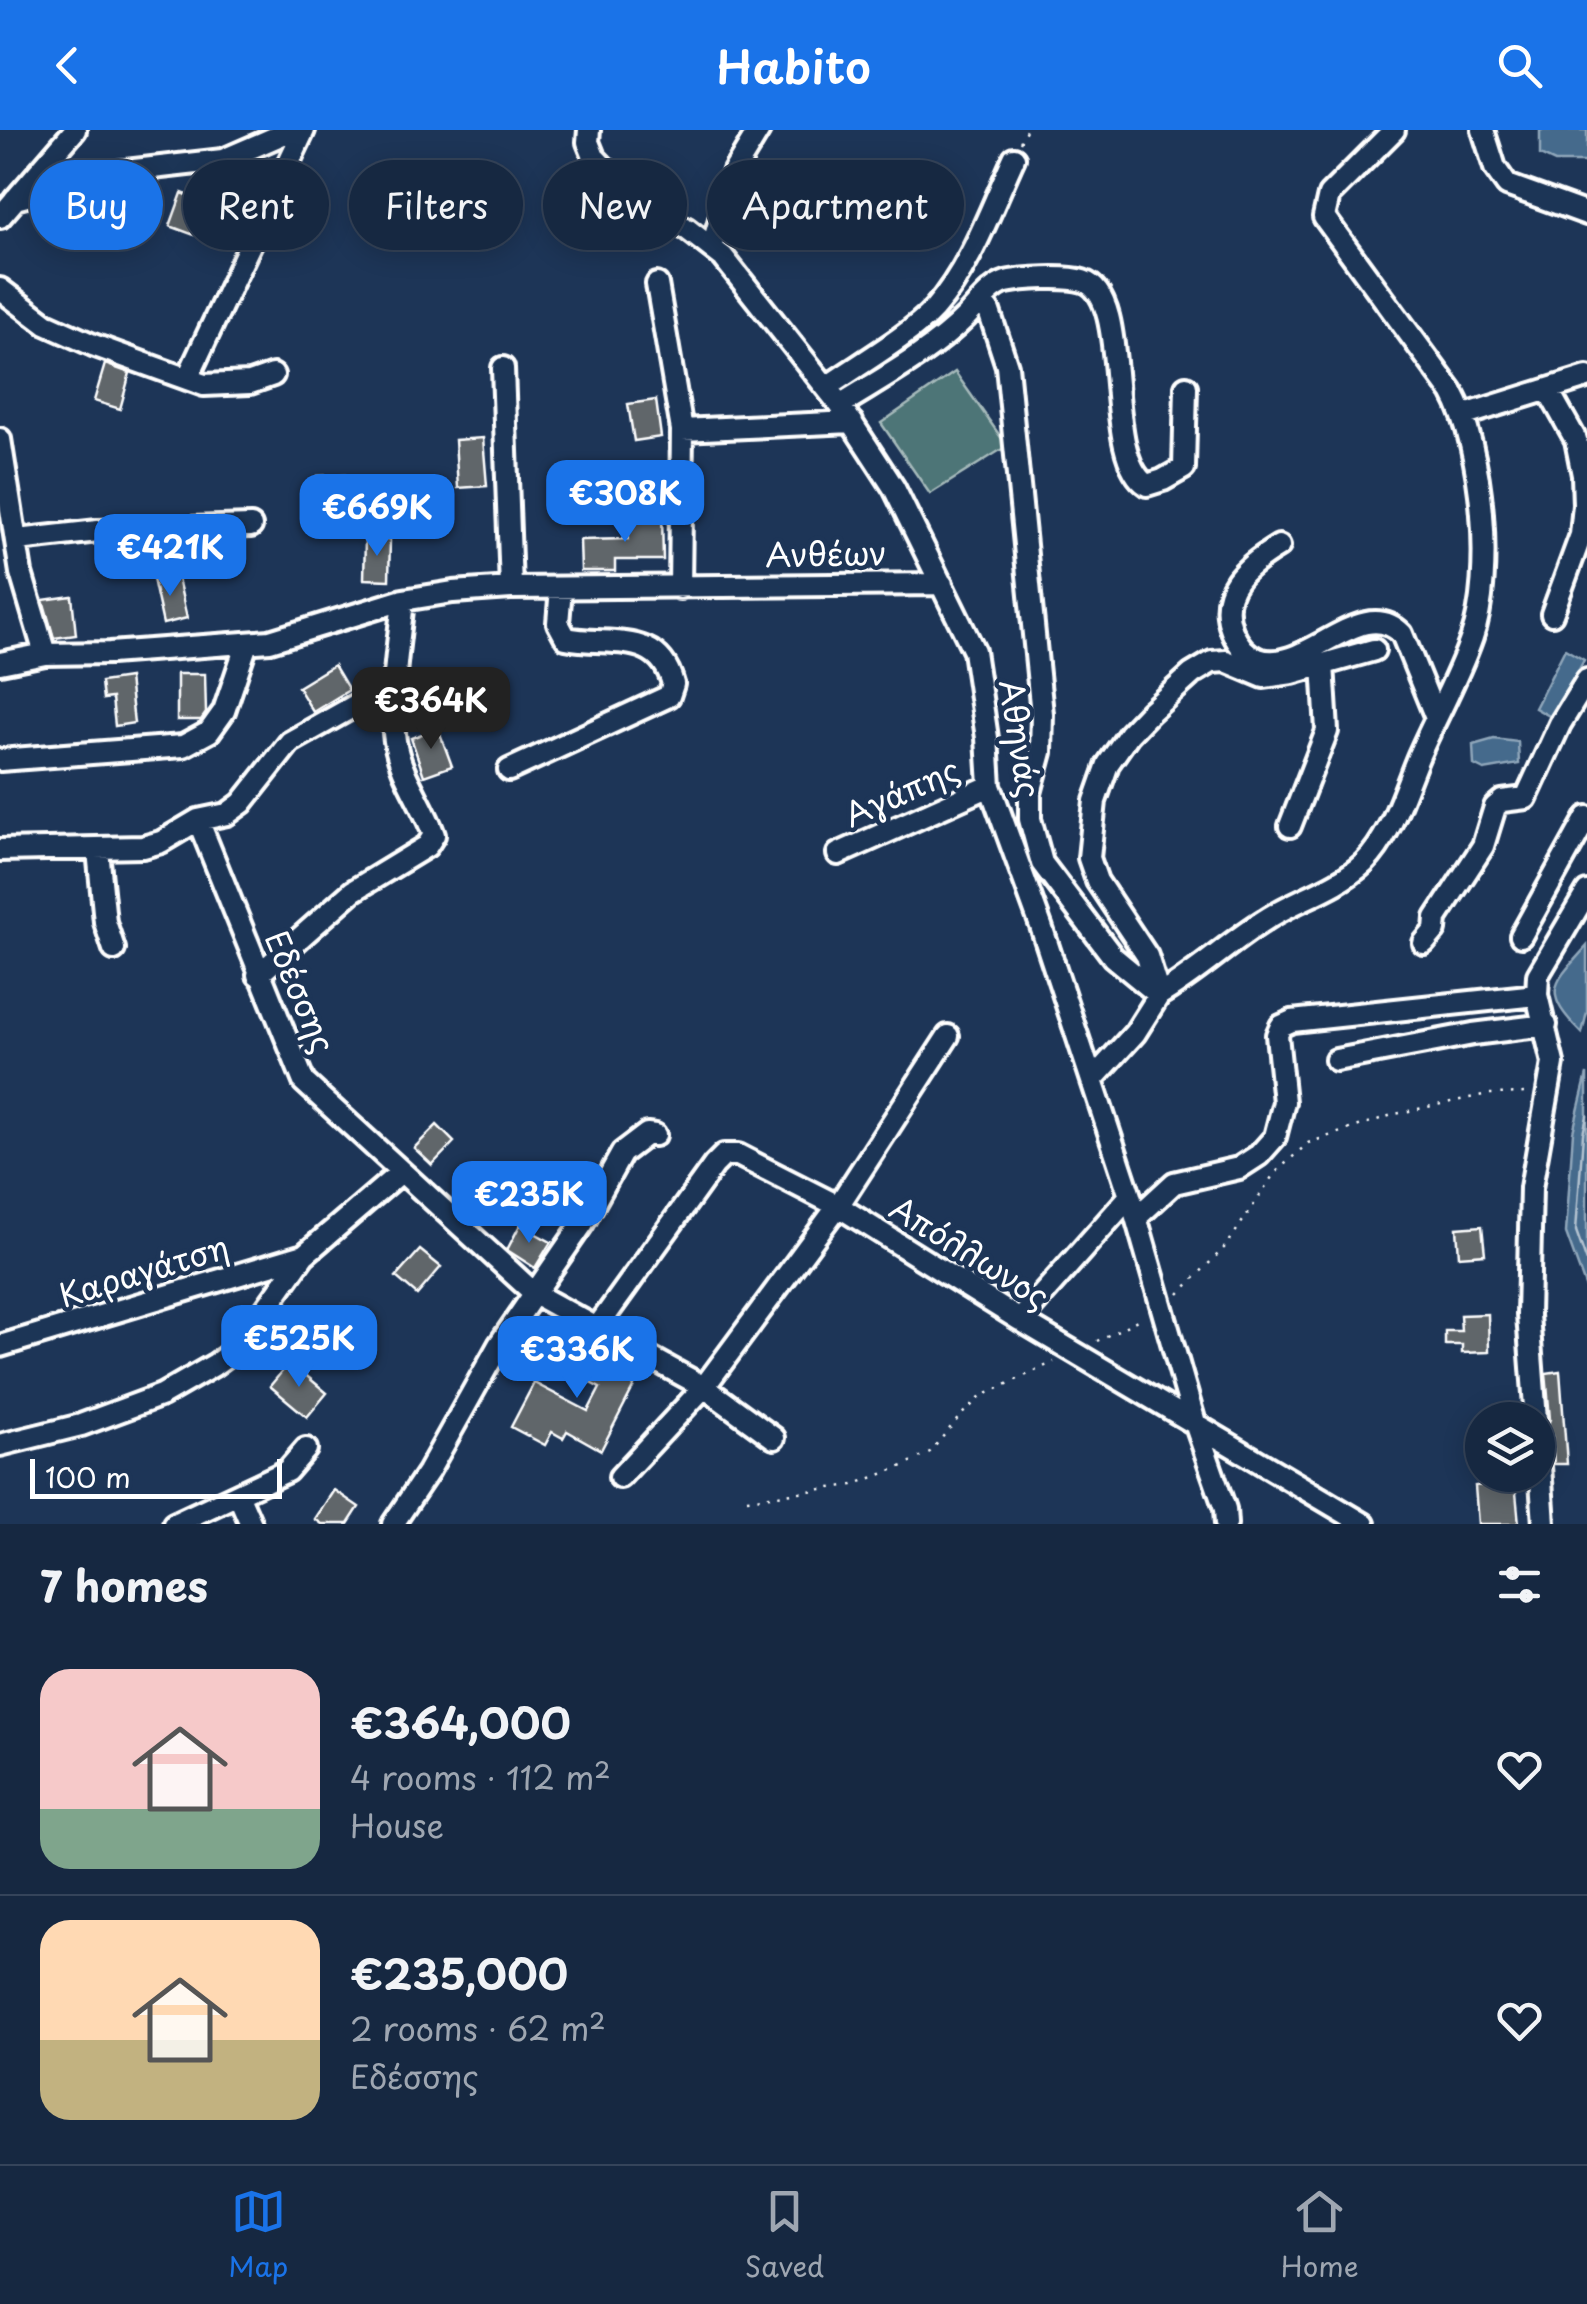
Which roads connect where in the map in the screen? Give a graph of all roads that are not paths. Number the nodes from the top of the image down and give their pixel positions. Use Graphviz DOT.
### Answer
graph roads {
  1 [pos="76,130"];
  2 [pos="292,130"];
  3 [pos="304,130"];
  4 [pos="589,130"];
  5 [pos="759,130"];
  6 [pos="1394,130"];
  7 [pos="1483,130"];
  8 [pos="1014,158"];
  9 [pos="741,160"];
  10 [pos="15,199"];
  11 [pos="1587,214"];
  12 [pos="0,217"];
  13 [pos="707,244"];
  14 [pos="714,250"];
  15 [pos="657,284"];
  16 [pos="0,290"];
  17 [pos="981,302"];
  18 [pos="502,368"];
  19 [pos="273,375"];
  20 [pos="1587,377"];
  21 [pos="186,379"];
  22 [pos="826,387"];
  23 [pos="1186,387"];
  24 [pos="1548,390"];
  25 [pos="846,414"];
  26 [pos="1464,415"];
  27 [pos="682,430"];
  28 [pos="0,439"];
  29 [pos="251,526"];
  30 [pos="18,540"];
  31 [pos="1280,546"];
  32 [pos="942,584"];
  33 [pos="512,588"];
  34 [pos="561,588"];
  35 [pos="680,588"];
  36 [pos="403,600"];
  37 [pos="1552,614"];
  38 [pos="246,642"];
  39 [pos="1374,650"];
  40 [pos="46,654"];
  41 [pos="0,662"];
  42 [pos="1323,664"];
  43 [pos="1587,680"];
  44 [pos="397,682"];
  45 [pos="1436,718"];
  46 [pos="0,760"];
  47 [pos="509,770"];
  48 [pos="990,786"];
  49 [pos="1587,817"];
  50 [pos="198,820"];
  51 [pos="1290,826"];
  52 [pos="0,850"];
  53 [pos="98,850"];
  54 [pos="838,854"];
  55 [pos="1587,892"];
  56 [pos="1521,936"];
  57 [pos="1424,943"];
  58 [pos="114,949"];
  59 [pos="258,975"];
  60 [pos="1159,994"];
  61 [pos="1537,995"];
  62 [pos="1546,1025"];
  63 [pos="948,1036"];
  64 [pos="1336,1060"];
  65 [pos="1092,1080"];
  66 [pos="655,1134"];
  67 [pos="402,1172"];
  68 [pos="1130,1196"];
  69 [pos="838,1206"];
  70 [pos="1137,1216"];
  71 [pos="304,1256"];
  72 [pos="535,1294"];
  73 [pos="1020,1320"];
  74 [pos="596,1329"];
  75 [pos="0,1346"];
  76 [pos="704,1387"];
  77 [pos="1535,1402"];
  78 [pos="1195,1423"];
  79 [pos="774,1438"];
  80 [pos="0,1445"];
  81 [pos="306,1449"];
  82 [pos="1244,1452"];
  83 [pos="620,1477"];
  84 [pos="1217,1486"];
  85 [pos="1542,1492"];
  86 [pos="238,1494"];
  87 [pos="174,1524"];
  88 [pos="251,1524"];
  89 [pos="393,1524"];
  90 [pos="1226,1524"];
  91 [pos="1364,1524"];
  92 [pos="1544,1524"];
  1 -- 10 [label="street"];
  2 -- 10 [label="street"];
  3 -- 21 [label="street"];
  4 -- 13 [label="street, Αθηνάς"];
  5 -- 9 [label="street"];
  6 -- 26 [label="street"];
  7 -- 11 [label="street"];
  8 -- 22 [label="street"];
  10 -- 12 [label="street"];
  14 -- 22 [label="street, Αθηνάς"];
  15 -- 27 [label="street"];
  16 -- 21 [label="street"];
  17 -- 23 [label="street"];
  17 -- 25 [label="street"];
  17 -- 60 [label="street"];
  18 -- 33 [label="street"];
  19 -- 21 [label="street"];
  20 -- 24 [label="street"];
  22 -- 25 [label="street, Αθηνάς"];
  24 -- 26 [label="street"];
  24 -- 37 [label="street"];
  25 -- 27 [label="street"];
  25 -- 32 [label="street, Αθηνάς"];
  26 -- 45 [label="street"];
  27 -- 35 [label="street"];
  28 -- 30 [label="street"];
  29 -- 30 [label="street"];
  30 -- 40 [label="street"];
  31 -- 45 [label="street"];
  32 -- 35 [label="street, Ανθέων"];
  32 -- 48 [label="street, Αθηνάς"];
  33 -- 34 [label="street, Ανθέων"];
  33 -- 36 [label="street, Ανθέων"];
  34 -- 35 [label="street, Ανθέων"];
  34 -- 47 [label="street"];
  36 -- 38 [label="street, Ανθέων"];
  36 -- 44 [label="street"];
  38 -- 40 [label="street, Ανθέων"];
  38 -- 46 [label="street"];
  39 -- 42 [label="street"];
  40 -- 41 [label="street, Ανθέων"];
  42 -- 51 [label="street"];
  42 -- 60 [label="street"];
  43 -- 57 [label="street"];
  44 -- 50 [label="street"];
  44 -- 59 [label="street"];
  45 -- 60 [label="street"];
  48 -- 54 [label="street, Αγάπης"];
  48 -- 65 [label="street, Αθηνάς"];
  49 -- 56 [label="street"];
  50 -- 53 [label="street"];
  50 -- 59 [label="street, Εδέσσης"];
  52 -- 53 [label="street"];
  53 -- 58 [label="street"];
  55 -- 61 [label="street"];
  59 -- 67 [label="street, Εδέσσης"];
  60 -- 65 [label="street"];
  61 -- 62 [label="street"];
  61 -- 70 [label="street"];
  62 -- 64 [label="street"];
  62 -- 77 [label="street"];
  63 -- 69 [label="street"];
  65 -- 68 [label="street, Αθηνάς"];
  66 -- 72 [label="street"];
  67 -- 71 [label="street"];
  67 -- 72 [label="street, Εδέσσης"];
  68 -- 70 [label="street, Αθηνάς"];
  68 -- 73 [label="street"];
  69 -- 73 [label="street, Απόλλωνος"];
  69 -- 74 [label="street, Απόλλωνος"];
  69 -- 76 [label="street"];
  70 -- 78 [label="street, Αθηνάς"];
  71 -- 75 [label="street, Καραγάτση"];
  71 -- 80 [label="street"];
  72 -- 74 [label="street, Εδέσσης"];
  72 -- 89 [label="street"];
  73 -- 78 [label="street, Απόλλωνος"];
  74 -- 76 [label="street, Εδέσσης"];
  76 -- 79 [label="street, Εδέσσης"];
  76 -- 83 [label="street"];
  78 -- 82 [label="street, Απόλλωνος"];
  78 -- 84 [label="street, Αθηνάς"];
  81 -- 86 [label="street"];
  82 -- 84 [label="street"];
  82 -- 91 [label="street, Απόλλωνος"];
  84 -- 90 [label="street, Αθηνάς"];
  85 -- 92 [label="street"];
  86 -- 87 [label="street"];
  86 -- 88 [label="street"];
}
